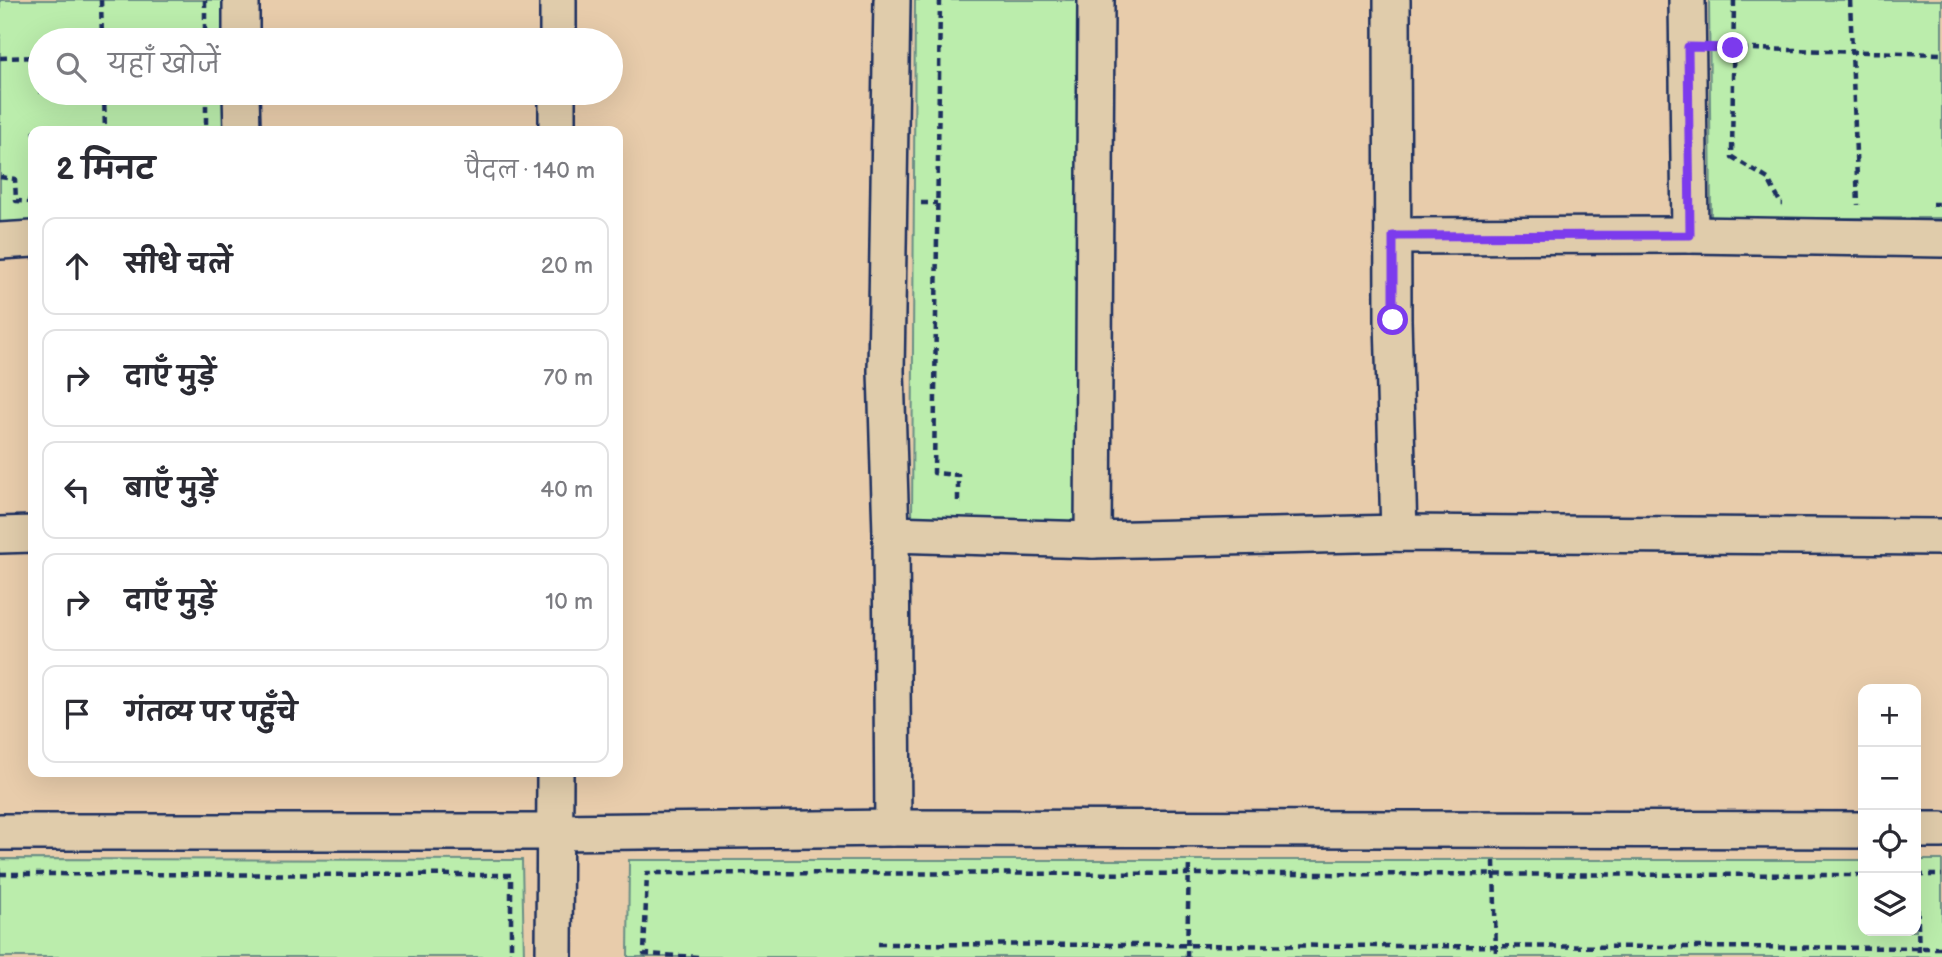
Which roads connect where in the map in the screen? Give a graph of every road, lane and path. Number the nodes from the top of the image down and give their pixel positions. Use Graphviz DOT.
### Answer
graph roads {
  1 [pos="102,0"];
  2 [pos="205,0"];
  3 [pos="241,0"];
  4 [pos="558,0"];
  5 [pos="892,0"];
  6 [pos="940,0"];
  7 [pos="1096,0"];
  8 [pos="1392,0"];
  9 [pos="1687,0"];
  10 [pos="1734,0"];
  11 [pos="1850,0"];
  12 [pos="102,28"];
  13 [pos="205,28"];
  14 [pos="241,28"];
  15 [pos="558,28"];
  16 [pos="1688,47"];
  17 [pos="1733,48"];
  18 [pos="1852,52"];
  19 [pos="1942,54"];
  20 [pos="28,57"];
  21 [pos="0,58"];
  22 [pos="104,105"];
  23 [pos="206,105"];
  24 [pos="242,105"];
  25 [pos="557,105"];
  26 [pos="105,126"];
  27 [pos="206,126"];
  28 [pos="242,126"];
  29 [pos="557,126"];
  30 [pos="0,177"];
  31 [pos="28,202"];
  32 [pos="1794,204"];
  33 [pos="1845,204"];
  34 [pos="1928,204"];
  35 [pos="1942,204"];
  36 [pos="1859,221"];
  37 [pos="1690,235"];
  38 [pos="1393,236"];
  39 [pos="28,239"];
  40 [pos="1942,239"];
  41 [pos="0,241"];
  42 [pos="971,502"];
  43 [pos="1399,533"];
  44 [pos="28,534"];
  45 [pos="891,534"];
  46 [pos="0,535"];
  47 [pos="1942,537"];
  48 [pos="1093,540"];
  49 [pos="555,777"];
  50 [pos="893,828"];
  51 [pos="1189,828"];
  52 [pos="1493,829"];
  53 [pos="1858,830"];
  54 [pos="1921,830"];
  55 [pos="1942,830"];
  56 [pos="0,832"];
  57 [pos="555,832"];
  58 [pos="0,874"];
  59 [pos="1188,874"];
  60 [pos="1494,874"];
  61 [pos="1858,875"];
  62 [pos="1921,875"];
  63 [pos="1942,875"];
  64 [pos="1919,936"];
  65 [pos="878,944"];
  66 [pos="1188,945"];
  67 [pos="1496,947"];
  68 [pos="1919,948"];
  69 [pos="1942,948"];
  70 [pos="511,957"];
  71 [pos="554,957"];
  72 [pos="698,957"];
  73 [pos="1187,957"];
  74 [pos="1496,957"];
  75 [pos="1919,957"];
  1 -- 12 [label="path"];
  2 -- 13 [label="path"];
  3 -- 14 [label="street"];
  4 -- 15 [label="street"];
  5 -- 45 [label="street"];
  6 -- 42 [label="path"];
  7 -- 48 [label="street"];
  8 -- 38 [label="street"];
  9 -- 16 [label="street"];
  10 -- 17 [label="path"];
  11 -- 18 [label="path"];
  16 -- 17 [label="path"];
  16 -- 37 [label="street"];
  17 -- 18 [label="path"];
  17 -- 32 [label="path"];
  18 -- 19 [label="path"];
  18 -- 36 [label="path"];
  20 -- 21 [label="path"];
  22 -- 26 [label="path"];
  23 -- 27 [label="path"];
  24 -- 28 [label="street"];
  25 -- 29 [label="street"];
  30 -- 31 [label="path"];
  33 -- 36 [label="path"];
  34 -- 35 [label="path"];
  36 -- 37 [label="street"];
  36 -- 40 [label="street"];
  37 -- 38 [label="street"];
  38 -- 43 [label="street"];
  39 -- 41 [label="street"];
  43 -- 47 [label="street"];
  43 -- 48 [label="street"];
  44 -- 46 [label="street"];
  45 -- 48 [label="street"];
  45 -- 50 [label="street"];
  49 -- 57 [label="street"];
  50 -- 51 [label="street"];
  50 -- 57 [label="street"];
  51 -- 52 [label="street"];
  51 -- 59 [label="path"];
  52 -- 53 [label="street"];
  52 -- 60 [label="path"];
  54 -- 55 [label="street"];
  56 -- 57 [label="street"];
  57 -- 71 [label="street"];
  58 -- 70 [label="path"];
  59 -- 60 [label="path"];
  59 -- 66 [label="path"];
  59 -- 72 [label="path"];
  60 -- 61 [label="path"];
  60 -- 67 [label="path"];
  62 -- 63 [label="path"];
  64 -- 68 [label="path"];
  65 -- 66 [label="path"];
  66 -- 67 [label="path"];
  66 -- 73 [label="path"];
  67 -- 68 [label="path"];
  67 -- 74 [label="path"];
  68 -- 69 [label="path"];
  68 -- 75 [label="path"];
}
